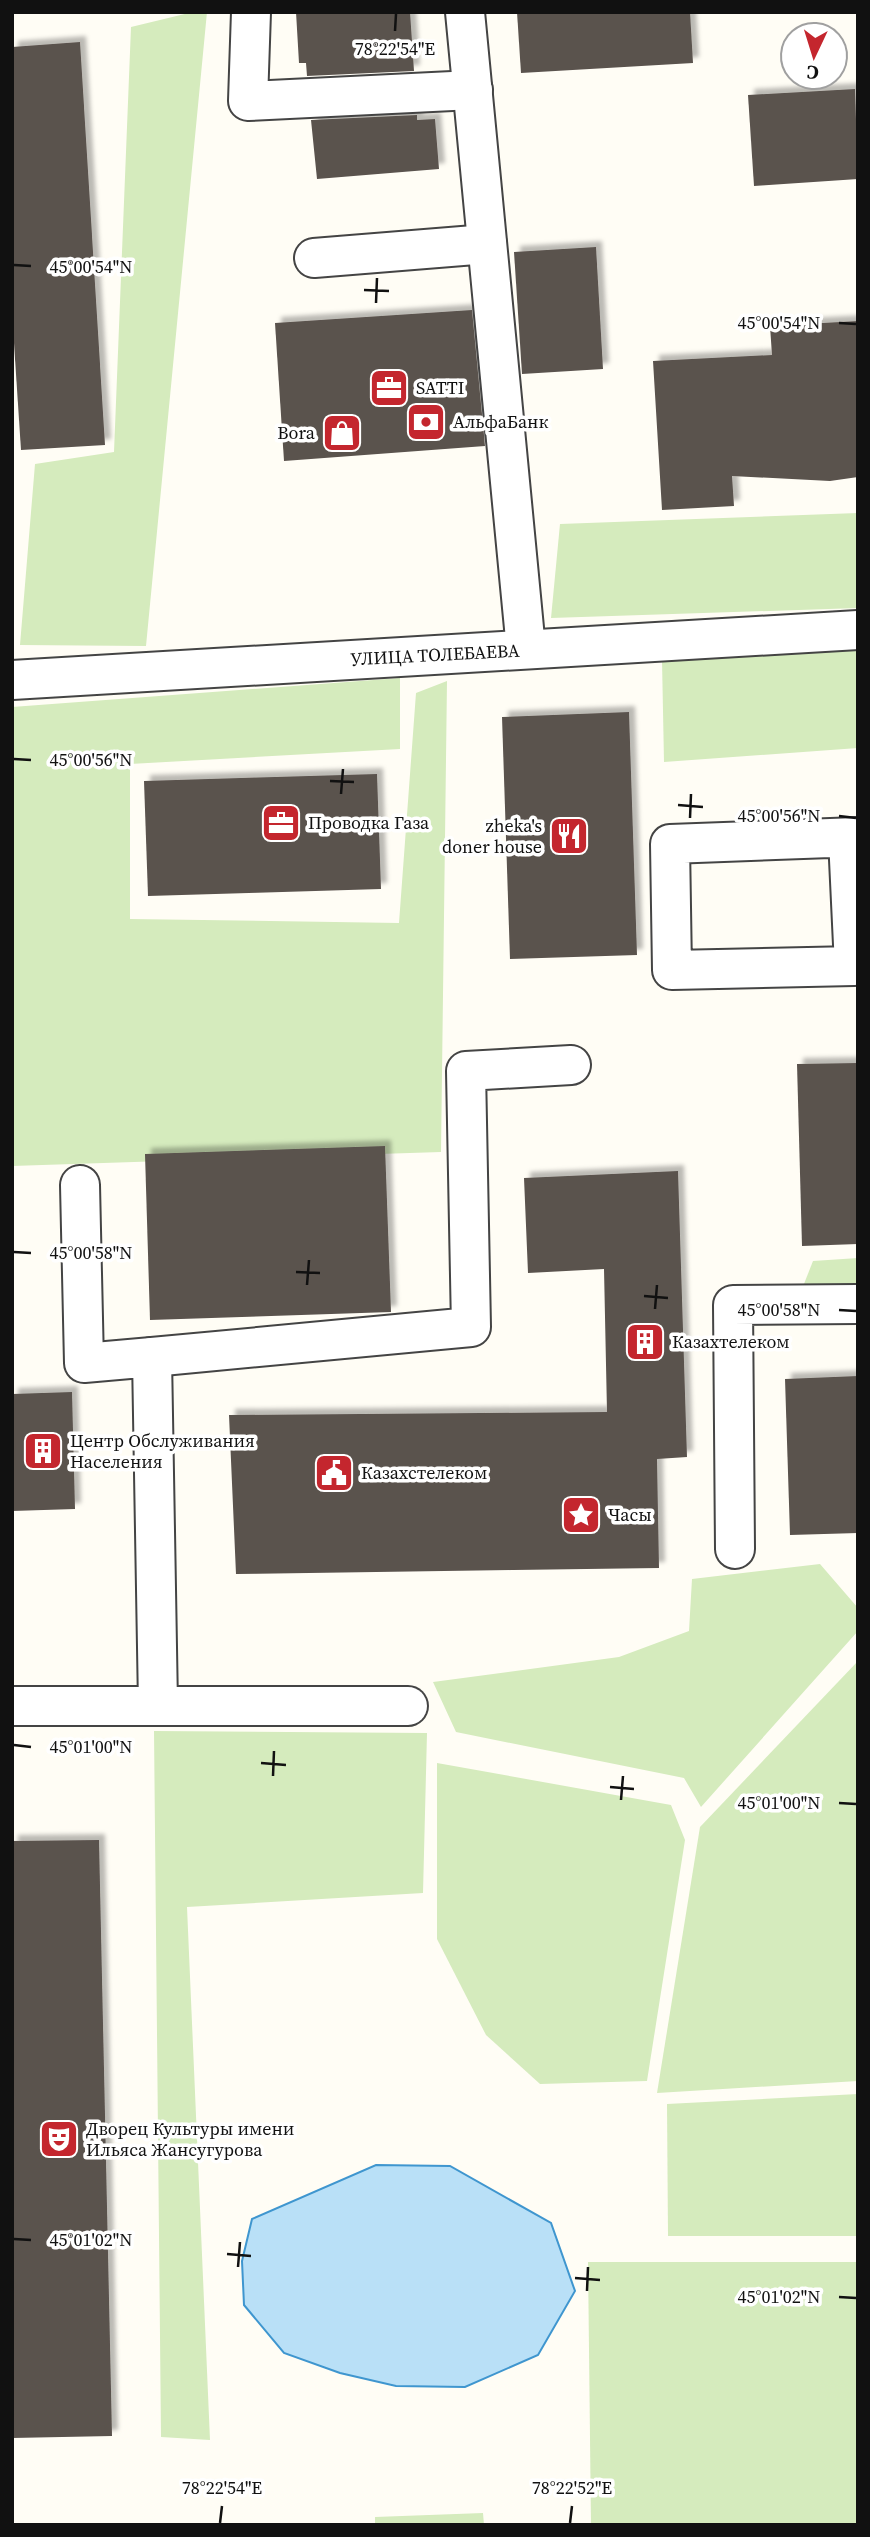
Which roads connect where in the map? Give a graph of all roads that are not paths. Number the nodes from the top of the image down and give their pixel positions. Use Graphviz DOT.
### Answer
graph roads {
  1 [pos="251,12"];
  2 [pos="466,12"];
  3 [pos="473,89"];
  4 [pos="487,244"];
  5 [pos="314,258"];
  6 [pos="858,630"];
  7 [pos="526,649"];
  8 [pos="12,680"];
  9 [pos="853,838"];
  10 [pos="571,1065"];
  11 [pos="80,1185"];
  12 [pos="858,1304"];
  13 [pos="152,1357"];
  14 [pos="735,1549"];
  15 [pos="158,1705"];
  16 [pos="12,1706"];
  17 [pos="408,1706"];
  1 -- 3 [label="street"];
  2 -- 3 [label="street"];
  3 -- 4 [label="street"];
  4 -- 5 [label="street"];
  4 -- 7 [label="street"];
  6 -- 7 [label="street, УЛИЦА ТОЛЕБАЕВА"];
  7 -- 8 [label="street, УЛИЦА ТОЛЕБАЕВА"];
  9 -- 9 [label="street"];
  10 -- 13 [label="street"];
  11 -- 13 [label="street"];
  12 -- 14 [label="street"];
  13 -- 15 [label="street"];
  15 -- 16 [label="street"];
  15 -- 17 [label="street"];
}
